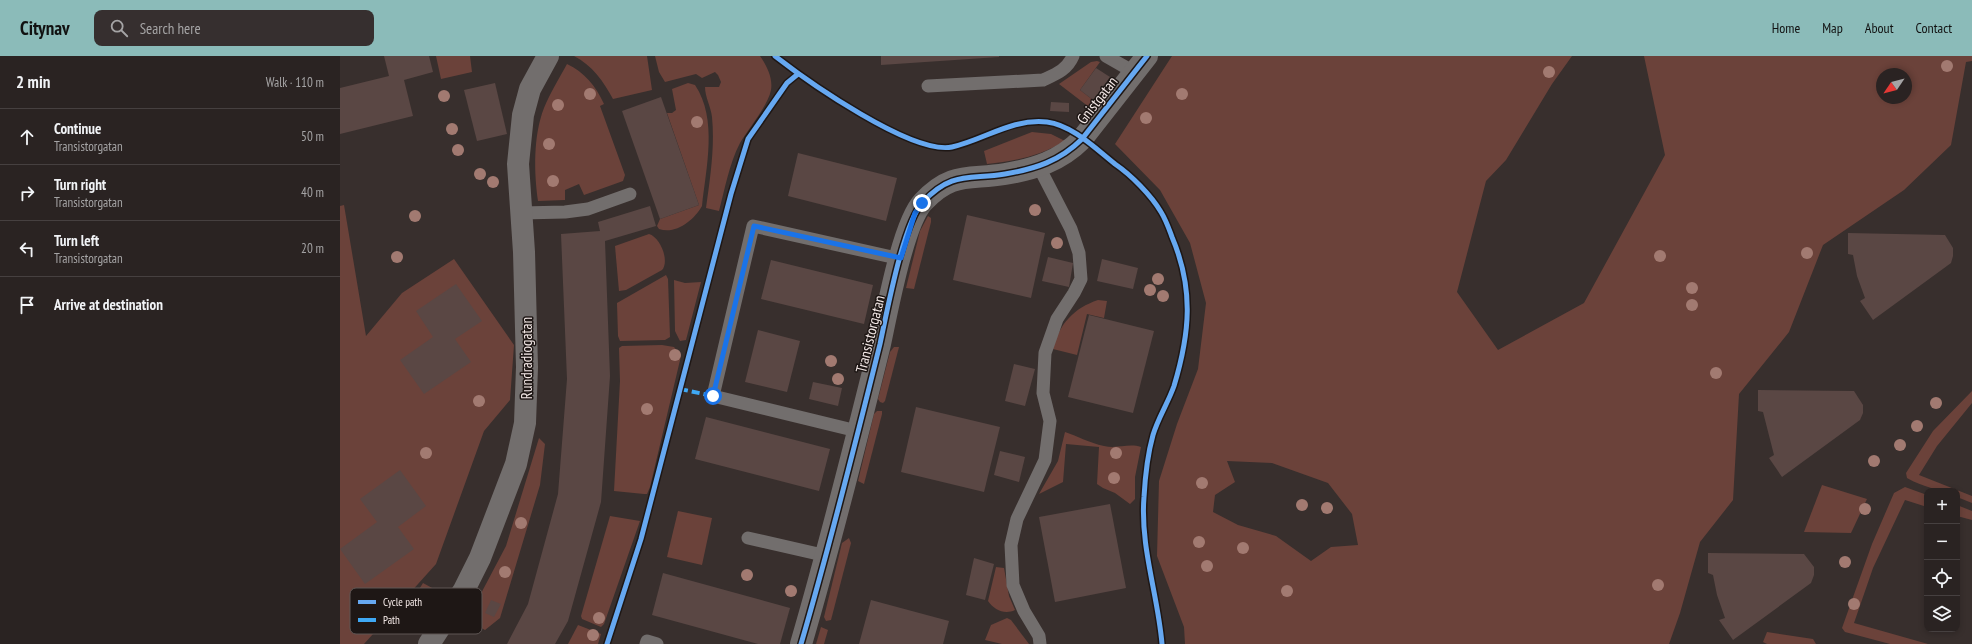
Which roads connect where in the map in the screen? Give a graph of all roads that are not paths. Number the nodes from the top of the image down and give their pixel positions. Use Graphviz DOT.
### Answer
graph roads {
  1 [pos="548,56"];
  2 [pos="1073,56"];
  3 [pos="1106,56"];
  4 [pos="1140,64"];
  5 [pos="928,86"];
  6 [pos="1082,139"];
  7 [pos="1039,167"];
  8 [pos="630,194"];
  9 [pos="522,213"];
  10 [pos="901,258"];
  11 [pos="857,431"];
  12 [pos="748,538"];
  13 [pos="827,556"];
  14 [pos="465,588"];
  15 [pos="435,634"];
  16 [pos="429,644"];
  17 [pos="646,644"];
  18 [pos="657,644"];
  19 [pos="801,644"];
  20 [pos="1040,644"];
  1 -- 9 [label="street, Rundradiogatan"];
  2 -- 5 [label="lane"];
  3 -- 4 [label="lane"];
  4 -- 6 [label="street, Gnistgatan"];
  6 -- 7 [label="street, Transistorgatan"];
  7 -- 10 [label="street, Transistorgatan"];
  7 -- 20 [label="lane"];
  8 -- 9 [label="lane"];
  9 -- 14 [label="street, Rundradiogatan"];
  10 -- 11 [label="street, Transistorgatan"];
  10 -- 11 [label="lane"];
  11 -- 13 [label="street, Transistorgatan"];
  12 -- 13 [label="lane"];
  13 -- 19 [label="street, Transistorgatan"];
  15 -- 16 [label="street, Rundradiogatan"];
  17 -- 18 [label="lane"];
}
